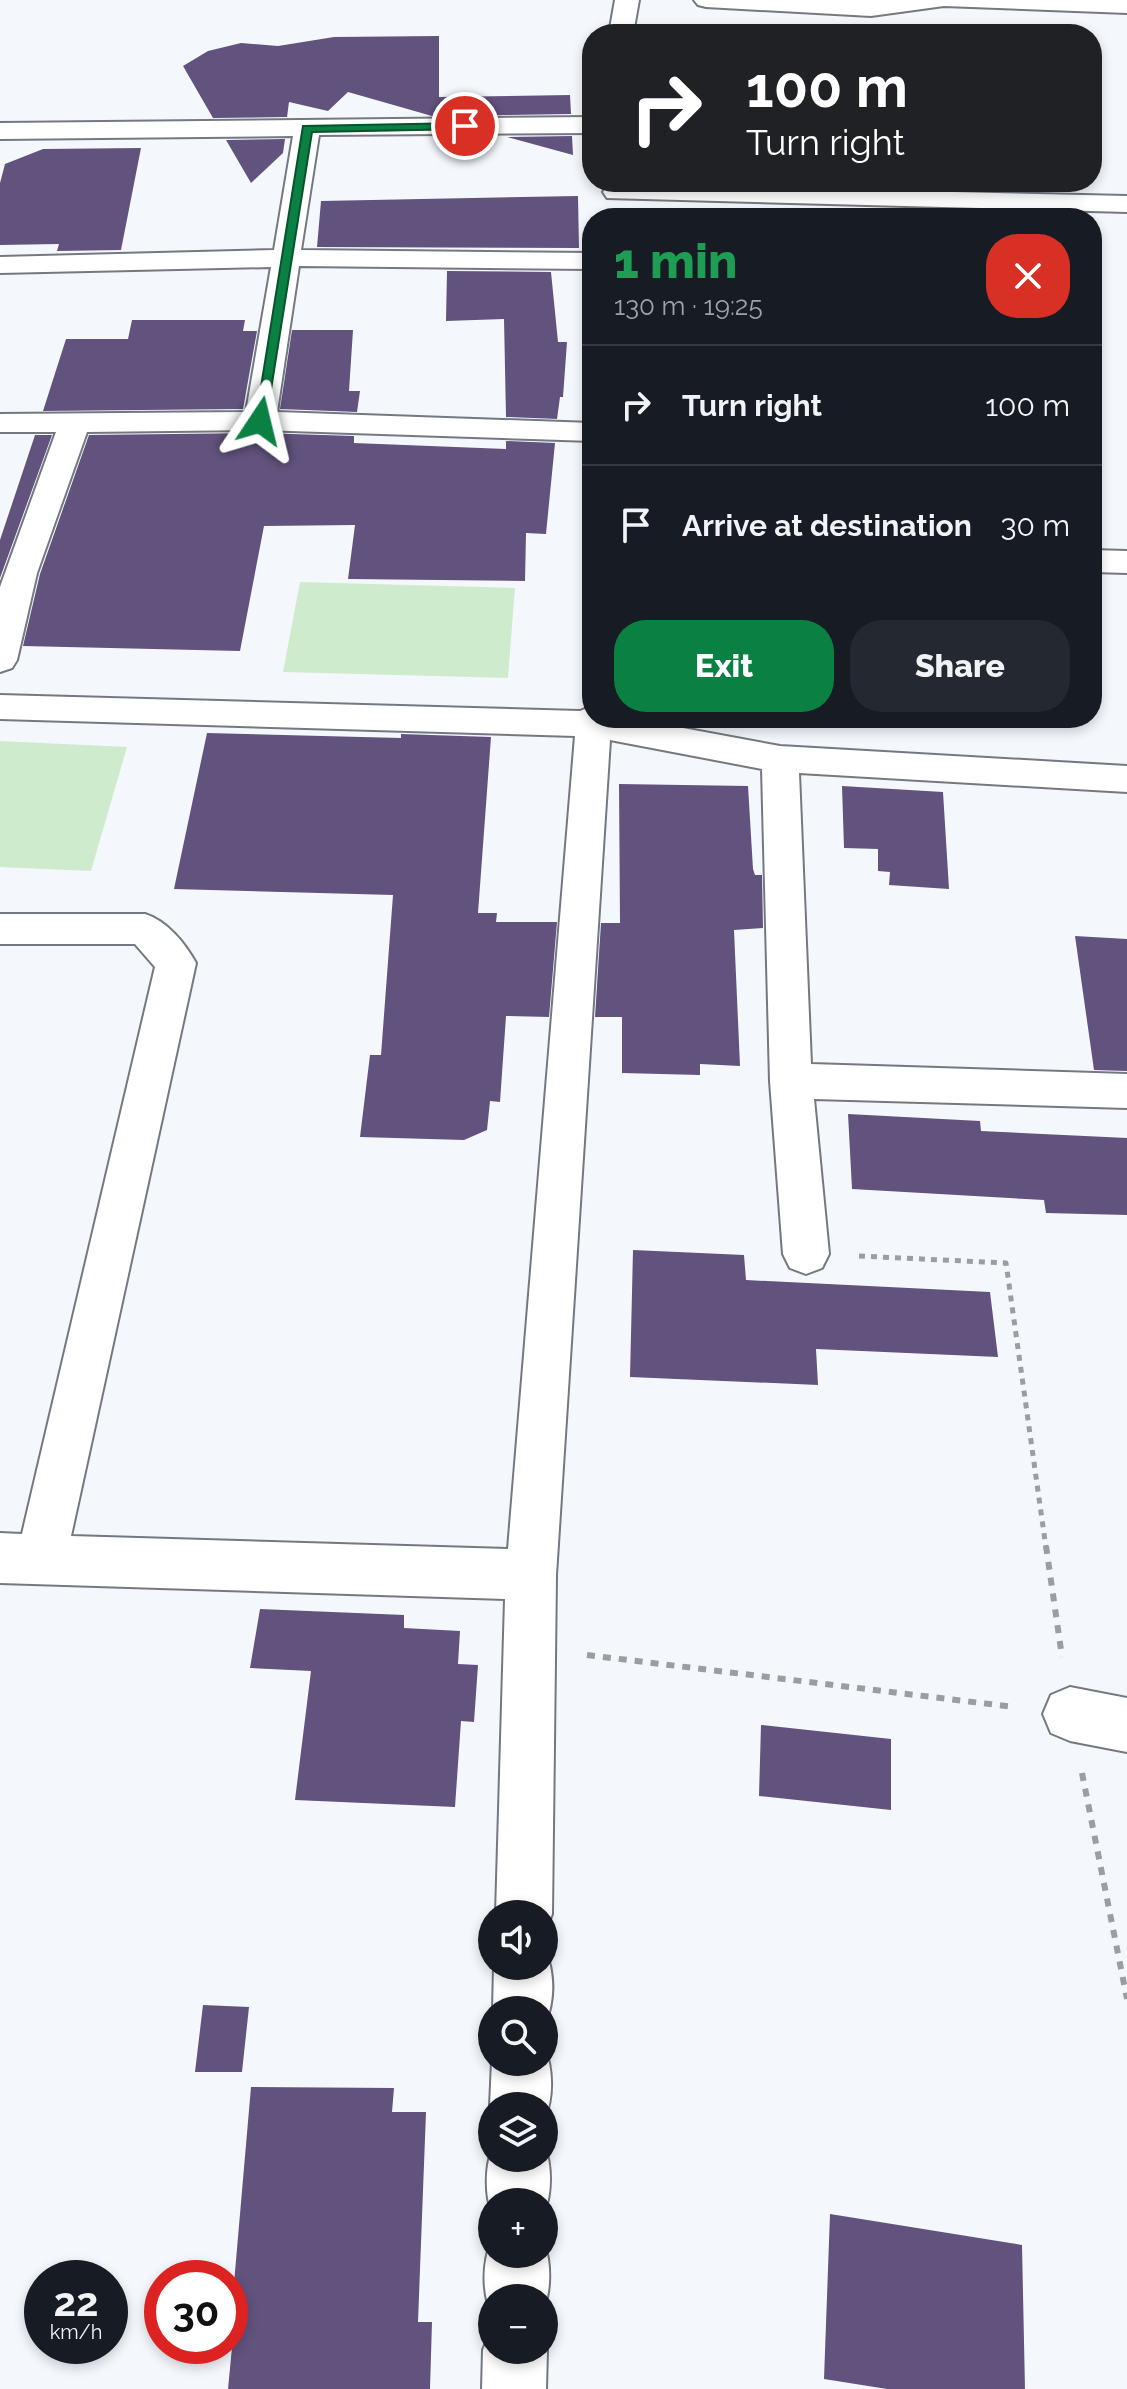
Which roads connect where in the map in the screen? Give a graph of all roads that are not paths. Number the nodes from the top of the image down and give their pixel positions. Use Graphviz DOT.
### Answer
graph roads {
  1 [pos="627,0"];
  2 [pos="706,0"];
  3 [pos="944,0"];
  4 [pos="1127,6"];
  5 [pos="623,24"];
  6 [pos="582,125"];
  7 [pos="307,128"];
  8 [pos="0,131"];
  9 [pos="615,197"];
  10 [pos="1127,204"];
  11 [pos="287,258"];
  12 [pos="582,261"];
  13 [pos="0,265"];
  14 [pos="260,421"];
  15 [pos="0,423"];
  16 [pos="75,423"];
  17 [pos="582,432"];
  18 [pos="1102,561"];
  19 [pos="1127,562"];
  20 [pos="0,660"];
  21 [pos="0,707"];
  22 [pos="582,721"];
  23 [pos="593,728"];
  24 [pos="628,728"];
  25 [pos="780,759"];
  26 [pos="1127,779"];
  27 [pos="0,929"];
  28 [pos="791,1081"];
  29 [pos="1127,1091"];
  30 [pos="806,1254"];
  31 [pos="20,1559"];
  32 [pos="531,1575"];
  33 [pos="1070,1714"];
  34 [pos="1127,1725"];
  35 [pos="524,1900"];
  36 [pos="515,2364"];
  37 [pos="514,2389"];
  1 -- 5 [label="street"];
  2 -- 3 [label="street"];
  3 -- 4 [label="street"];
  6 -- 7 [label="street"];
  7 -- 8 [label="street"];
  7 -- 11 [label="street"];
  9 -- 10 [label="street"];
  11 -- 12 [label="street"];
  11 -- 13 [label="street"];
  11 -- 14 [label="street"];
  14 -- 16 [label="street"];
  14 -- 17 [label="street"];
  15 -- 16 [label="street"];
  16 -- 20 [label="street"];
  18 -- 19 [label="street"];
  21 -- 22 [label="street"];
  23 -- 32 [label="street"];
  24 -- 25 [label="street"];
  25 -- 26 [label="street"];
  25 -- 28 [label="street"];
  27 -- 31 [label="street"];
  28 -- 29 [label="street"];
  28 -- 30 [label="street"];
  31 -- 32 [label="street"];
  32 -- 35 [label="street"];
  33 -- 34 [label="street"];
  36 -- 37 [label="street"];
}
